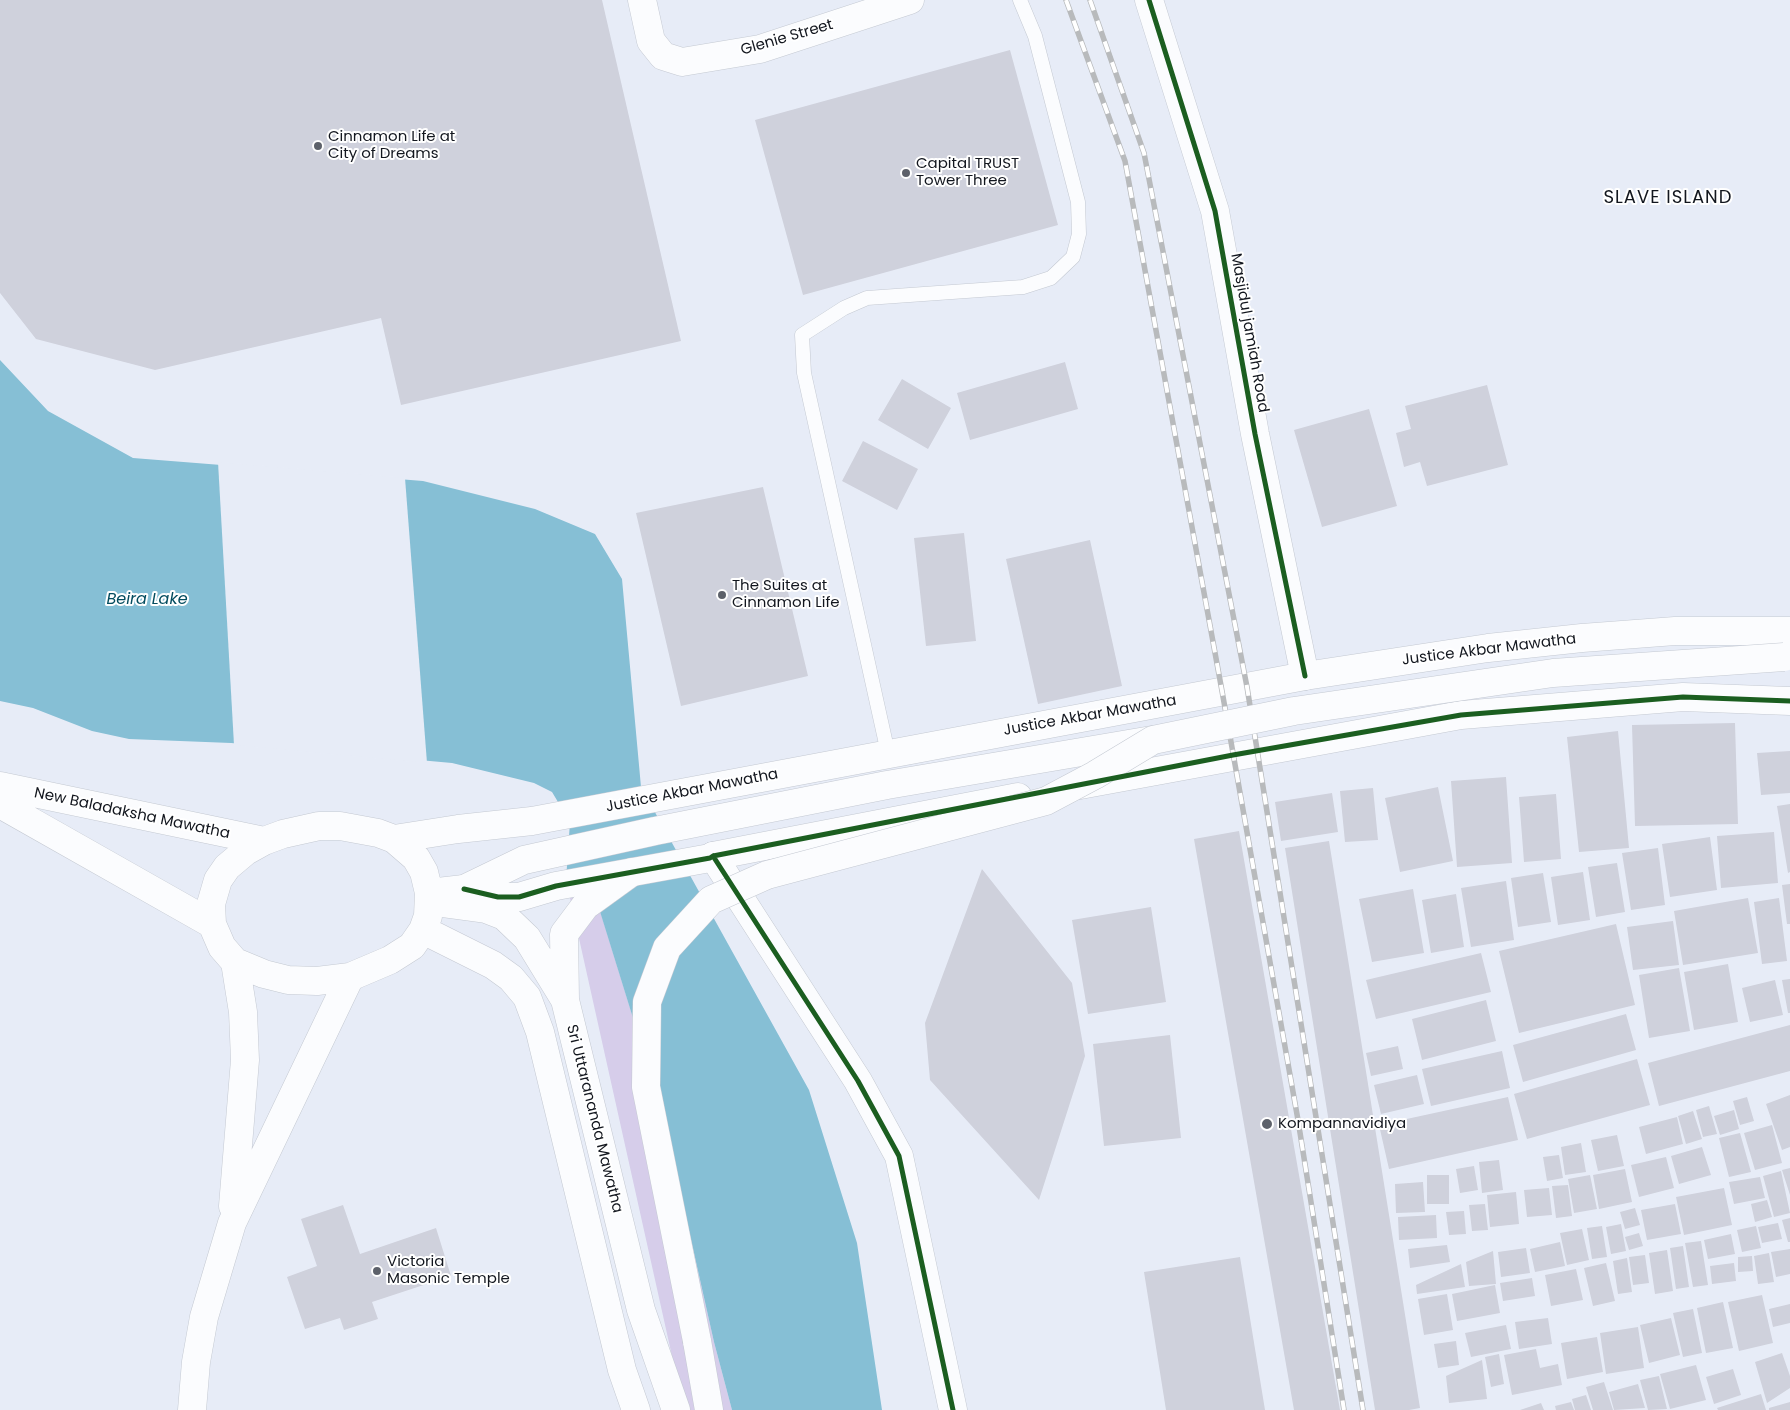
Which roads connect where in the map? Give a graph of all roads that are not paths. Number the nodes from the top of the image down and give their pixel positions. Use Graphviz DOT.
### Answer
graph roads {
  1 [pos="642,0"];
  2 [pos="910,0"];
  3 [pos="1020,0"];
  4 [pos="1149,0"];
  5 [pos="1790,631"];
  6 [pos="1787,658"];
  7 [pos="1305,676"];
  8 [pos="1790,701"];
  9 [pos="1153,740"];
  10 [pos="888,753"];
  11 [pos="0,786"];
  12 [pos="0,804"];
  13 [pos="394,839"];
  14 [pos="264,841"];
  15 [pos="711,857"];
  16 [pos="632,872"];
  17 [pos="464,889"];
  18 [pos="430,897"];
  19 [pos="212,924"];
  20 [pos="422,930"];
  21 [pos="235,962"];
  22 [pos="350,977"];
  23 [pos="565,1000"];
  24 [pos="232,1223"];
  25 [pos="622,1370"];
  26 [pos="192,1410"];
  27 [pos="627,1410"];
  28 [pos="636,1410"];
  29 [pos="676,1410"];
  30 [pos="709,1410"];
  31 [pos="953,1410"];
  1 -- 2 [label="main road, Glenie Street"];
  3 -- 10 [label="lane"];
  4 -- 7 [label="main road, Masjidul jamiah Road"];
  5 -- 7 [label="main road, Justice Akbar Mawatha"];
  6 -- 9 [label="main road, Justice Akbar Mawatha, bridge"];
  7 -- 10 [label="main road, Justice Akbar Mawatha"];
  8 -- 15 [label="main road"];
  9 -- 17 [label="main road, Justice Akbar Mawatha"];
  9 -- 30 [label="main road, bridge"];
  10 -- 13 [label="main road, Justice Akbar Mawatha"];
  11 -- 14 [label="main road, New Baladaksha Mawatha"];
  12 -- 19 [label="main road, New Baladaksha Mawatha"];
  13 -- 14 [label="main road"];
  13 -- 18 [label="main road"];
  14 -- 19 [label="main road"];
  15 -- 16 [label="main road"];
  15 -- 31 [label="main road"];
  16 -- 17 [label="main road"];
  16 -- 23 [label="main road"];
  17 -- 18 [label="main road, Justice Akbar Mawatha"];
  18 -- 20 [label="main road"];
  18 -- 23 [label="main road, Sri Uttarananda Mawatha"];
  19 -- 21 [label="main road"];
  20 -- 22 [label="main road"];
  20 -- 25 [label="main road, Sri Uttarananda Mawatha"];
  21 -- 22 [label="main road"];
  21 -- 24 [label="main road"];
  22 -- 24 [label="main road"];
  23 -- 29 [label="main road, Sri Uttarananda Mawatha"];
  24 -- 26 [label="main road"];
  25 -- 27 [label="main road"];
  25 -- 28 [label="main road, Sri Uttarananda Mawatha"];
}
